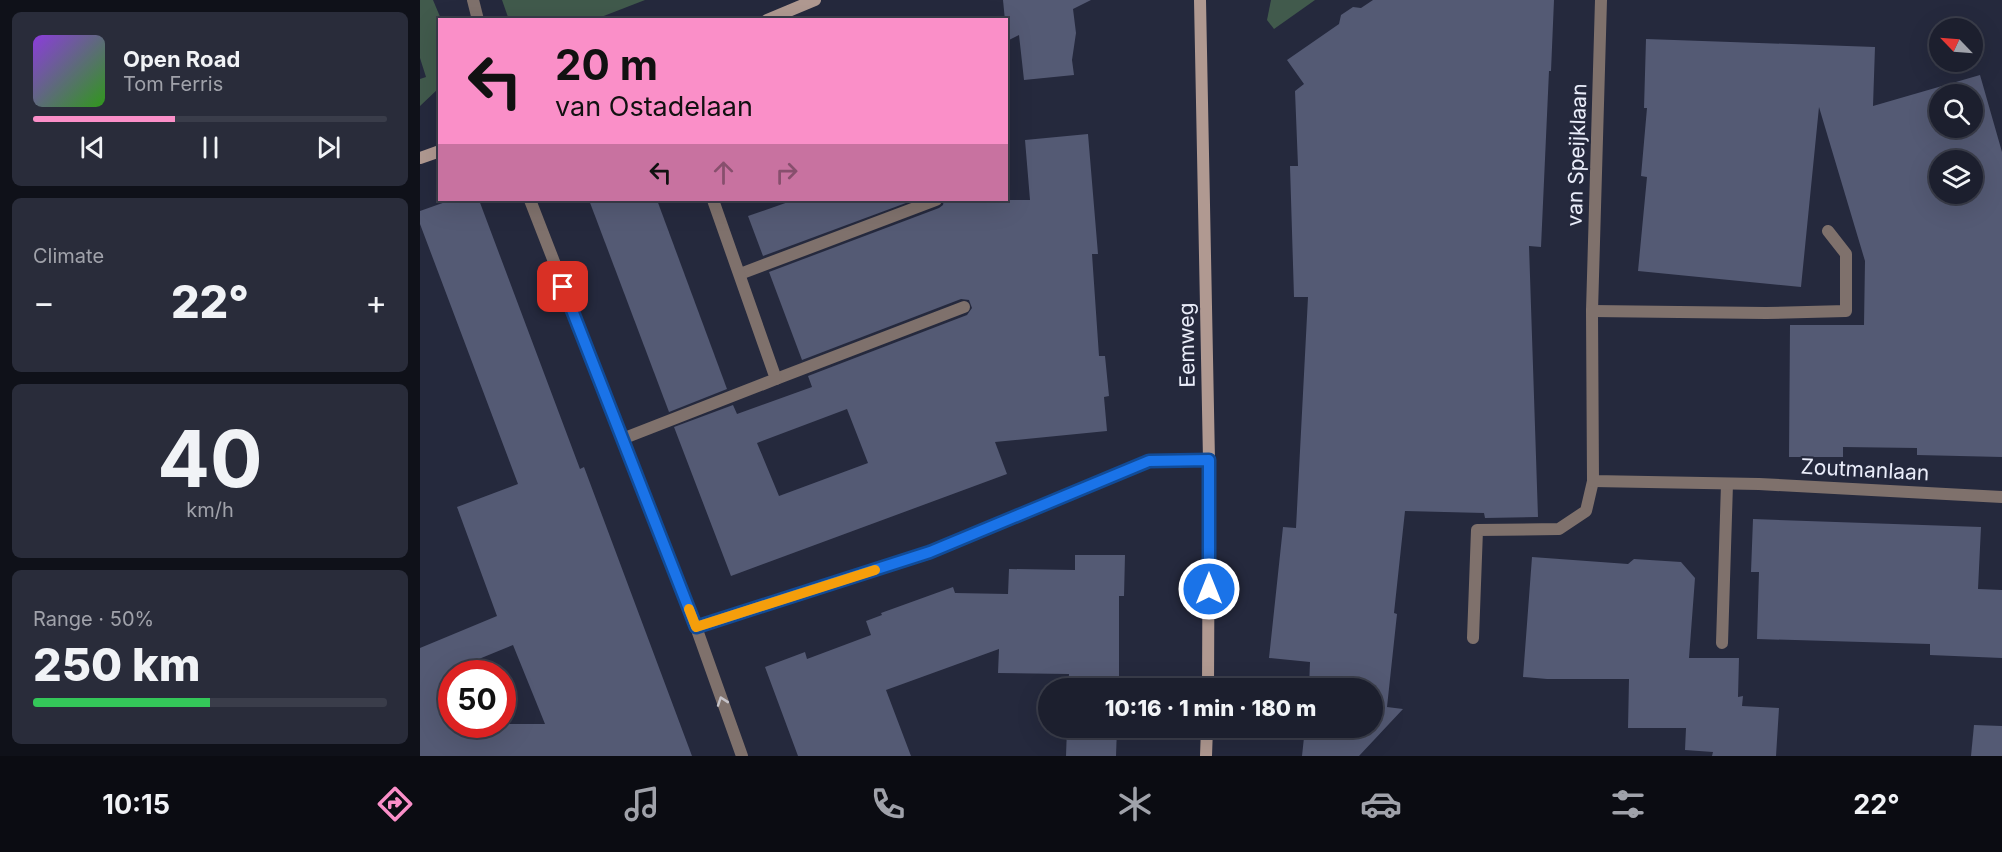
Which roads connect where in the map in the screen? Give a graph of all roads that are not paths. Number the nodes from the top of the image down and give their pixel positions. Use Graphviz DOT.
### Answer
graph roads {
  1 [pos="473,0"];
  2 [pos="815,0"];
  3 [pos="1200,0"];
  4 [pos="1601,0"];
  5 [pos="478,18"];
  6 [pos="772,18"];
  7 [pos="438,152"];
  8 [pos="420,158"];
  9 [pos="530,201"];
  10 [pos="713,201"];
  11 [pos="933,201"];
  12 [pos="1828,231"];
  13 [pos="740,274"];
  14 [pos="964,307"];
  15 [pos="1592,312"];
  16 [pos="776,379"];
  17 [pos="622,439"];
  18 [pos="1209,460"];
  19 [pos="1593,481"];
  20 [pos="1727,484"];
  21 [pos="2002,497"];
  22 [pos="696,627"];
  23 [pos="1473,638"];
  24 [pos="1722,643"];
  25 [pos="1208,678"];
  26 [pos="1207,738"];
  27 [pos="742,756"];
  28 [pos="1206,756"];
  1 -- 5 [label="street"];
  2 -- 6 [label="main road"];
  3 -- 18 [label="main road, Eemweg"];
  4 -- 15 [label="street, van Speijklaan"];
  7 -- 8 [label="main road"];
  9 -- 17 [label="street"];
  10 -- 13 [label="street"];
  11 -- 13 [label="street"];
  12 -- 15 [label="street"];
  13 -- 16 [label="street"];
  14 -- 16 [label="street"];
  15 -- 19 [label="street, van Speijklaan"];
  16 -- 17 [label="street"];
  17 -- 22 [label="street"];
  18 -- 22 [label="street"];
  18 -- 25 [label="main road, Eemweg"];
  19 -- 20 [label="street"];
  19 -- 23 [label="street, van Speijklaan"];
  20 -- 21 [label="street, Zoutmanlaan"];
  20 -- 24 [label="street"];
  27 -- 22 [label="street, one-way"];
  26 -- 28 [label="main road"];
}
